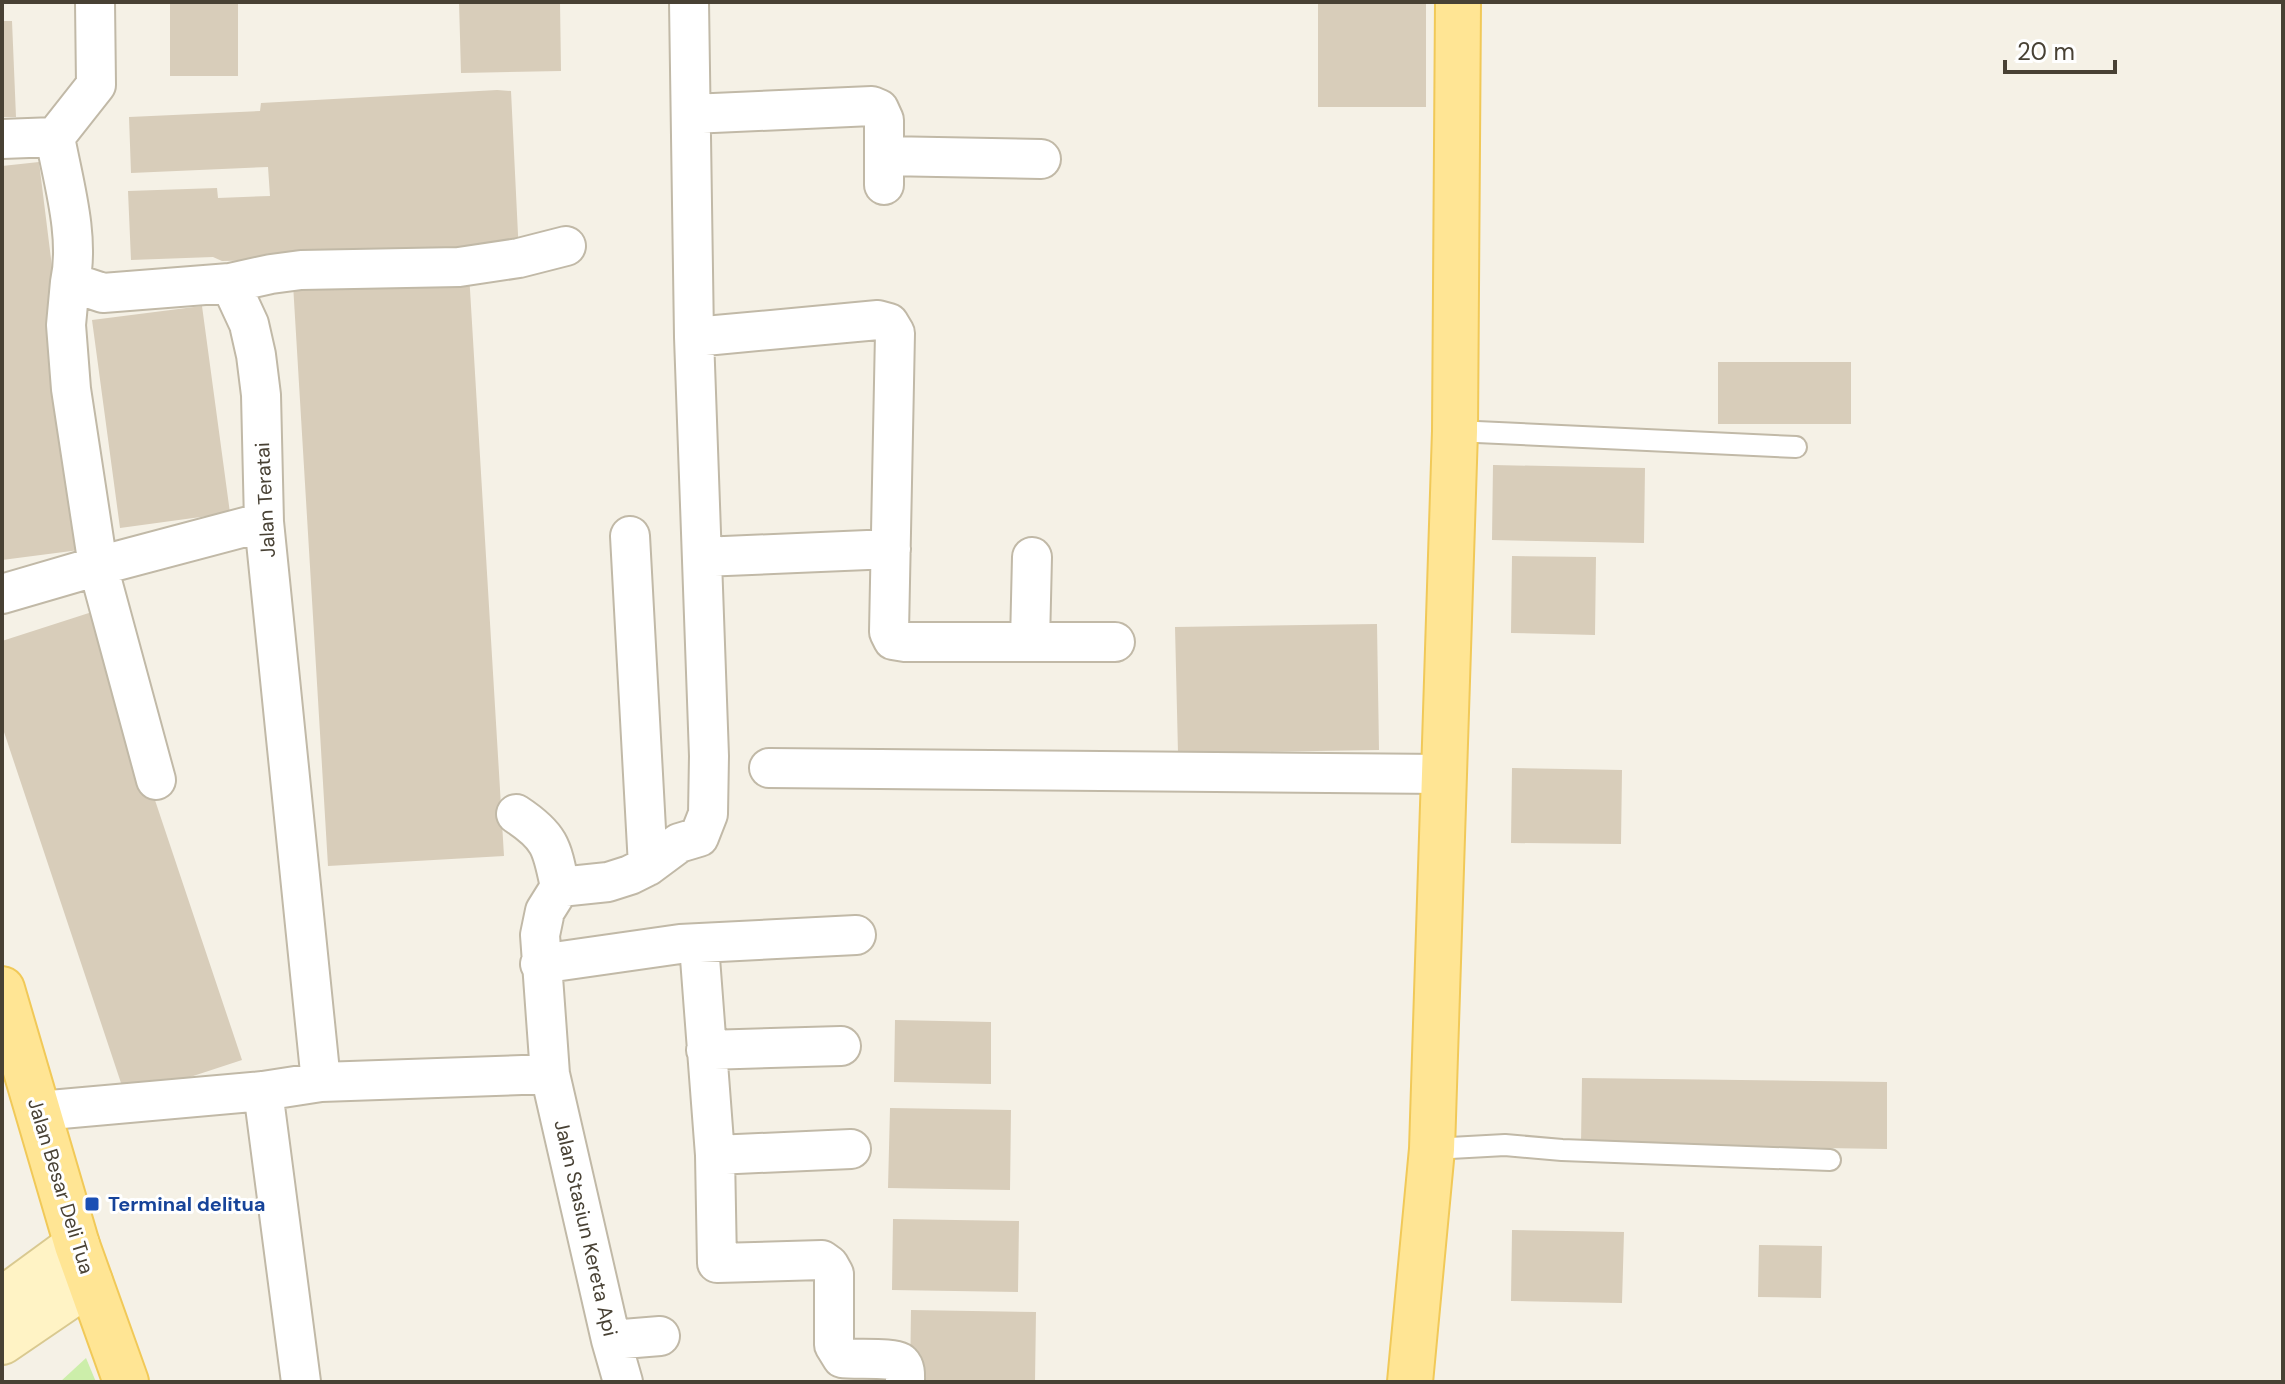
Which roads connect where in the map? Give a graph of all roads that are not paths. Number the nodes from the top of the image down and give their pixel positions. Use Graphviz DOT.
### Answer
graph roads {
  1 [pos="95,2"];
  2 [pos="689,2"];
  3 [pos="1458,2"];
  4 [pos="691,114"];
  5 [pos="55,137"];
  6 [pos="2,139"];
  7 [pos="1041,159"];
  8 [pos="566,246"];
  9 [pos="70,282"];
  10 [pos="230,283"];
  11 [pos="694,337"];
  12 [pos="1455,431"];
  13 [pos="1796,447"];
  14 [pos="264,522"];
  15 [pos="630,536"];
  16 [pos="891,549"];
  17 [pos="702,557"];
  18 [pos="1032,557"];
  19 [pos="98,566"];
  20 [pos="2,594"];
  21 [pos="1030,642"];
  22 [pos="1115,642"];
  23 [pos="769,768"];
  24 [pos="1443,774"];
  25 [pos="156,780"];
  26 [pos="516,814"];
  27 [pos="648,866"];
  28 [pos="560,887"];
  29 [pos="856,935"];
  30 [pos="699,945"];
  31 [pos="540,964"];
  32 [pos="2,989"];
  33 [pos="841,1046"];
  34 [pos="706,1050"];
  35 [pos="550,1074"];
  36 [pos="321,1082"];
  37 [pos="263,1091"];
  38 [pos="39,1111"];
  39 [pos="851,1149"];
  40 [pos="1432,1149"];
  41 [pos="715,1155"];
  42 [pos="1830,1160"];
  43 [pos="83,1264"];
  44 [pos="2,1300"];
  45 [pos="660,1336"];
  46 [pos="611,1340"];
  47 [pos="2,1342"];
  48 [pos="126,1382"];
  49 [pos="301,1382"];
  50 [pos="623,1382"];
  51 [pos="905,1382"];
  52 [pos="1410,1382"];
  1 -- 5 [label="street"];
  2 -- 4 [label="street"];
  3 -- 12 [label="main road"];
  4 -- 7 [label="street"];
  4 -- 11 [label="street"];
  5 -- 6 [label="street"];
  5 -- 9 [label="street"];
  8 -- 10 [label="street"];
  9 -- 10 [label="street"];
  9 -- 19 [label="street"];
  10 -- 14 [label="street, Jalan Teratai"];
  11 -- 16 [label="street"];
  11 -- 17 [label="street"];
  12 -- 13 [label="lane"];
  12 -- 24 [label="main road"];
  14 -- 19 [label="street"];
  14 -- 36 [label="street, Jalan Teratai"];
  15 -- 27 [label="street"];
  16 -- 17 [label="street"];
  16 -- 21 [label="street"];
  17 -- 27 [label="street"];
  18 -- 21 [label="street"];
  19 -- 20 [label="street"];
  19 -- 25 [label="street"];
  21 -- 22 [label="street"];
  23 -- 24 [label="street"];
  24 -- 40 [label="main road"];
  26 -- 28 [label="street"];
  27 -- 28 [label="street"];
  28 -- 31 [label="street, Jalan Stasiun Kereta Api"];
  29 -- 30 [label="street"];
  30 -- 31 [label="street"];
  30 -- 34 [label="street"];
  31 -- 35 [label="street, Jalan Stasiun Kereta Api"];
  32 -- 38 [label="main road, Jalan Besar Deli Tua"];
  33 -- 34 [label="street"];
  34 -- 41 [label="street"];
  35 -- 36 [label="street"];
  35 -- 46 [label="street, Jalan Stasiun Kereta Api"];
  36 -- 37 [label="street"];
  37 -- 38 [label="street"];
  37 -- 49 [label="street"];
  38 -- 43 [label="main road, Jalan Besar Deli Tua"];
  39 -- 41 [label="street"];
  40 -- 42 [label="lane"];
  40 -- 52 [label="main road"];
  41 -- 51 [label="street"];
  43 -- 44 [label="main road"];
  43 -- 47 [label="main road"];
  43 -- 48 [label="main road, Jalan Besar Deli Tua"];
  45 -- 46 [label="street"];
  46 -- 50 [label="street, Jalan Stasiun Kereta Api"];
}
